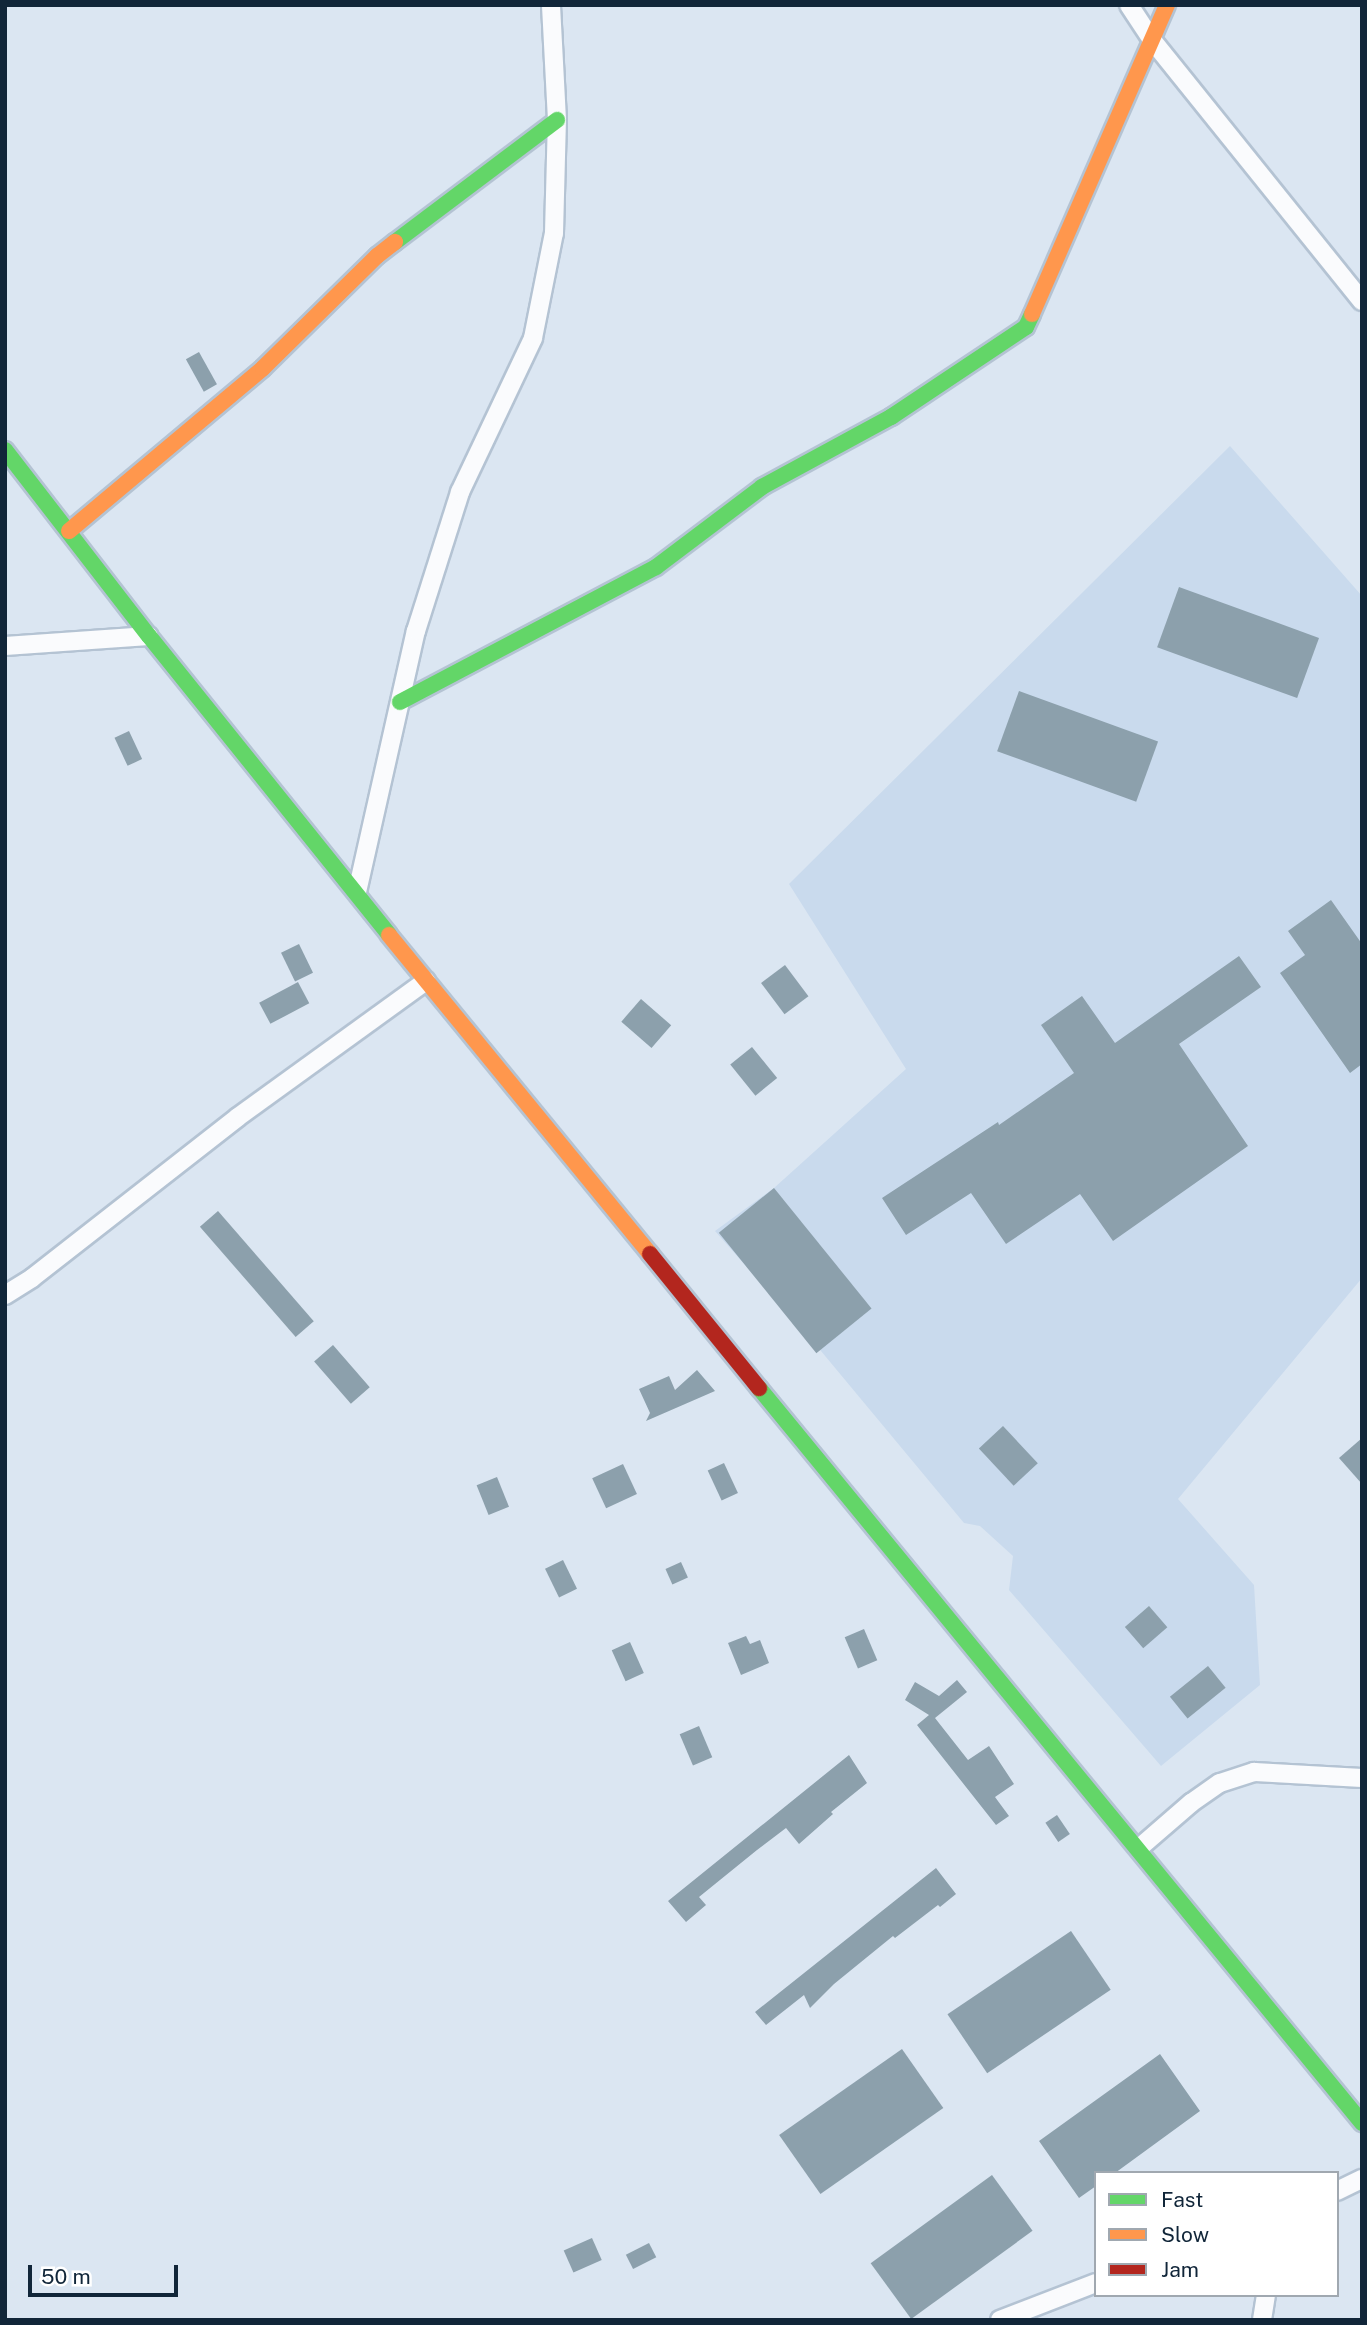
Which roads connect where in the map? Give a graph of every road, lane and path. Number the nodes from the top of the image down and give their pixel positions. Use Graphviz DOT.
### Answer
graph roads {
  1 [pos="551,5"];
  2 [pos="1129,5"];
  3 [pos="1167,5"];
  4 [pos="1153,40"];
  5 [pos="557,120"];
  6 [pos="1362,301"];
  7 [pos="5,450"];
  8 [pos="69,531"];
  9 [pos="149,636"];
  10 [pos="5,646"];
  11 [pos="400,702"];
  12 [pos="357,892"];
  13 [pos="426,981"];
  14 [pos="5,1295"];
  15 [pos="1362,1778"];
  16 [pos="1139,1848"];
  17 [pos="1362,2123"];
  18 [pos="1362,2179"];
  19 [pos="1339,2190"];
  20 [pos="1094,2284"];
  21 [pos="1266,2297"];
  22 [pos="1000,2320"];
  23 [pos="1262,2320"];
  1 -- 5 [label="street"];
  2 -- 4 [label="street"];
  3 -- 4 [label="main road"];
  4 -- 6 [label="street"];
  4 -- 11 [label="main road"];
  5 -- 8 [label="main road"];
  5 -- 11 [label="street"];
  7 -- 8 [label="main road"];
  8 -- 9 [label="main road"];
  9 -- 10 [label="street"];
  9 -- 12 [label="main road"];
  11 -- 12 [label="street"];
  12 -- 13 [label="main road"];
  13 -- 14 [label="street"];
  13 -- 16 [label="main road"];
  15 -- 16 [label="street"];
  16 -- 17 [label="main road"];
  18 -- 19 [label="street"];
  20 -- 22 [label="street"];
  21 -- 23 [label="street"];
}
